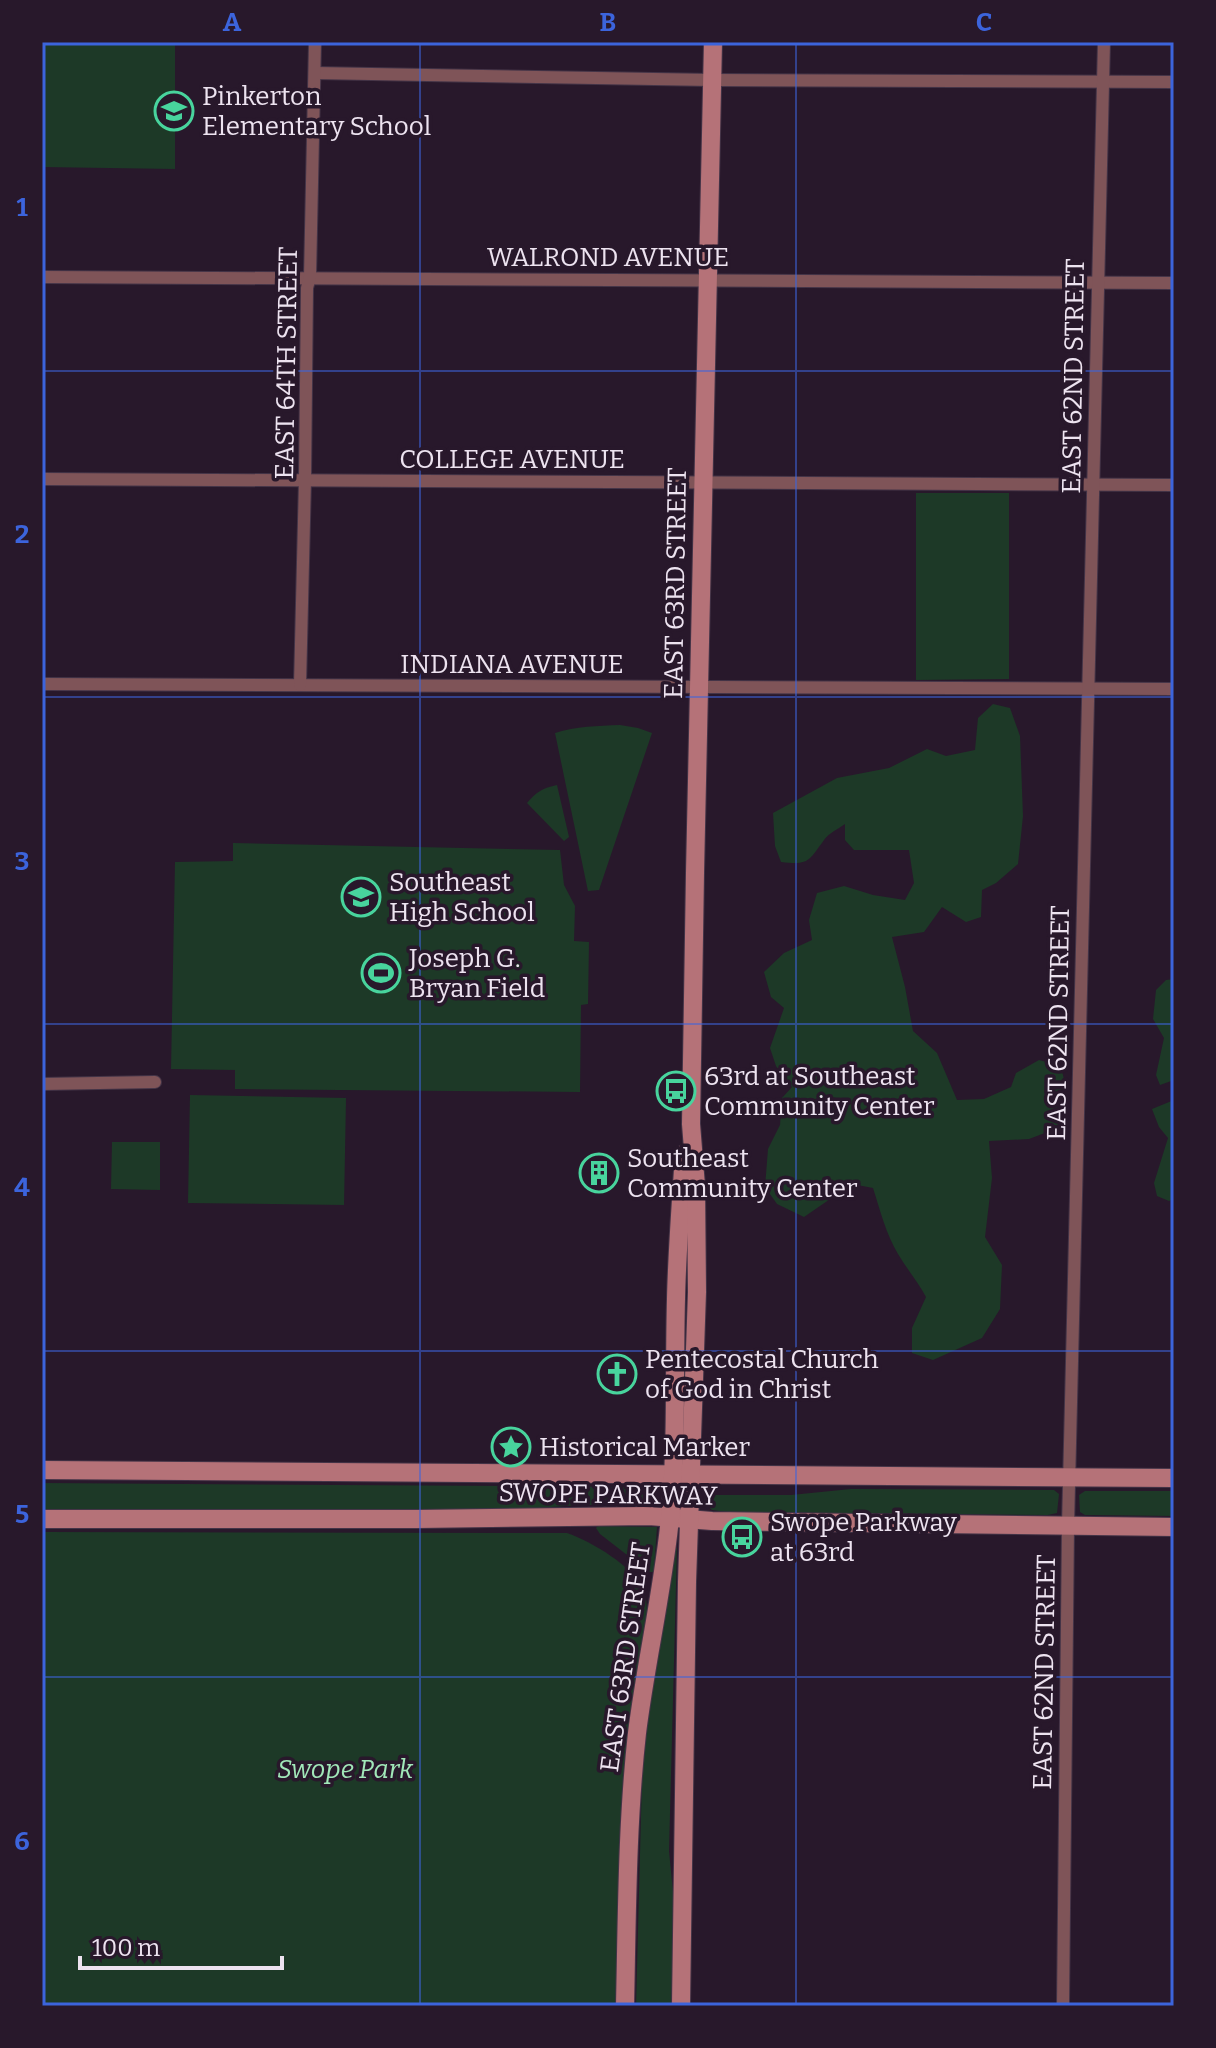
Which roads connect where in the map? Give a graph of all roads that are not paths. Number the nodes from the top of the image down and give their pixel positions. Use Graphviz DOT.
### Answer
graph roads {
  1 [pos="315,42"];
  2 [pos="713,42"];
  3 [pos="1104,42"];
  4 [pos="315,73"];
  5 [pos="712,80"];
  6 [pos="1103,82"];
  7 [pos="1174,82"];
  8 [pos="42,277"];
  9 [pos="310,277"];
  10 [pos="708,280"];
  11 [pos="1098,282"];
  12 [pos="1174,283"];
  13 [pos="42,479"];
  14 [pos="305,480"];
  15 [pos="703,482"];
  16 [pos="1093,485"];
  17 [pos="1174,485"];
  18 [pos="42,684"];
  19 [pos="300,685"];
  20 [pos="699,687"];
  21 [pos="1088,689"];
  22 [pos="1174,689"];
  23 [pos="155,1082"];
  24 [pos="42,1084"];
  25 [pos="691,1124"];
  26 [pos="42,1470"];
  27 [pos="672,1476"];
  28 [pos="692,1476"];
  29 [pos="1069,1477"];
  30 [pos="1174,1478"];
  31 [pos="670,1517"];
  32 [pos="42,1519"];
  33 [pos="690,1519"];
  34 [pos="1068,1526"];
  35 [pos="1174,1527"];
  36 [pos="625,2006"];
  37 [pos="681,2006"];
  38 [pos="1063,2006"];
  1 -- 4 [label="street, EAST 64TH STREET"];
  2 -- 5 [label="main road, EAST 63RD STREET"];
  3 -- 6 [label="street, EAST 62ND STREET"];
  4 -- 5 [label="street"];
  4 -- 9 [label="street, EAST 64TH STREET"];
  5 -- 6 [label="street"];
  5 -- 10 [label="main road, EAST 63RD STREET"];
  6 -- 7 [label="street"];
  6 -- 11 [label="street, EAST 62ND STREET"];
  8 -- 9 [label="street, WALROND AVENUE"];
  9 -- 10 [label="street, WALROND AVENUE"];
  9 -- 14 [label="street, EAST 64TH STREET"];
  10 -- 11 [label="street, WALROND AVENUE"];
  10 -- 15 [label="main road, EAST 63RD STREET"];
  11 -- 12 [label="street, WALROND AVENUE"];
  11 -- 16 [label="street, EAST 62ND STREET"];
  13 -- 14 [label="street, COLLEGE AVENUE"];
  14 -- 15 [label="street, COLLEGE AVENUE"];
  14 -- 19 [label="street, EAST 64TH STREET"];
  15 -- 16 [label="street, COLLEGE AVENUE"];
  15 -- 20 [label="main road, EAST 63RD STREET"];
  16 -- 17 [label="street, COLLEGE AVENUE"];
  16 -- 21 [label="street, EAST 62ND STREET"];
  18 -- 19 [label="street, INDIANA AVENUE"];
  19 -- 20 [label="street, INDIANA AVENUE"];
  20 -- 21 [label="street, INDIANA AVENUE"];
  20 -- 25 [label="main road, EAST 63RD STREET"];
  21 -- 22 [label="street, INDIANA AVENUE"];
  21 -- 29 [label="street, EAST 62ND STREET"];
  23 -- 24 [label="street"];
  25 -- 27 [label="main road, EAST 63RD STREET"];
  25 -- 28 [label="main road, EAST 63RD STREET"];
  26 -- 27 [label="main road, SWOPE PARKWAY"];
  27 -- 28 [label="main road, SWOPE PARKWAY"];
  27 -- 31 [label="main road, EAST 63RD STREET"];
  28 -- 29 [label="main road, SWOPE PARKWAY"];
  28 -- 33 [label="main road, EAST 63RD STREET"];
  29 -- 30 [label="main road, SWOPE PARKWAY"];
  29 -- 34 [label="street, EAST 62ND STREET"];
  31 -- 32 [label="main road, SWOPE PARKWAY"];
  31 -- 33 [label="main road, SWOPE PARKWAY"];
  31 -- 36 [label="main road, EAST 63RD STREET"];
  33 -- 34 [label="main road, SWOPE PARKWAY"];
  33 -- 37 [label="main road, EAST 63RD STREET"];
  34 -- 35 [label="main road, SWOPE PARKWAY"];
  34 -- 38 [label="street, EAST 62ND STREET"];
}
